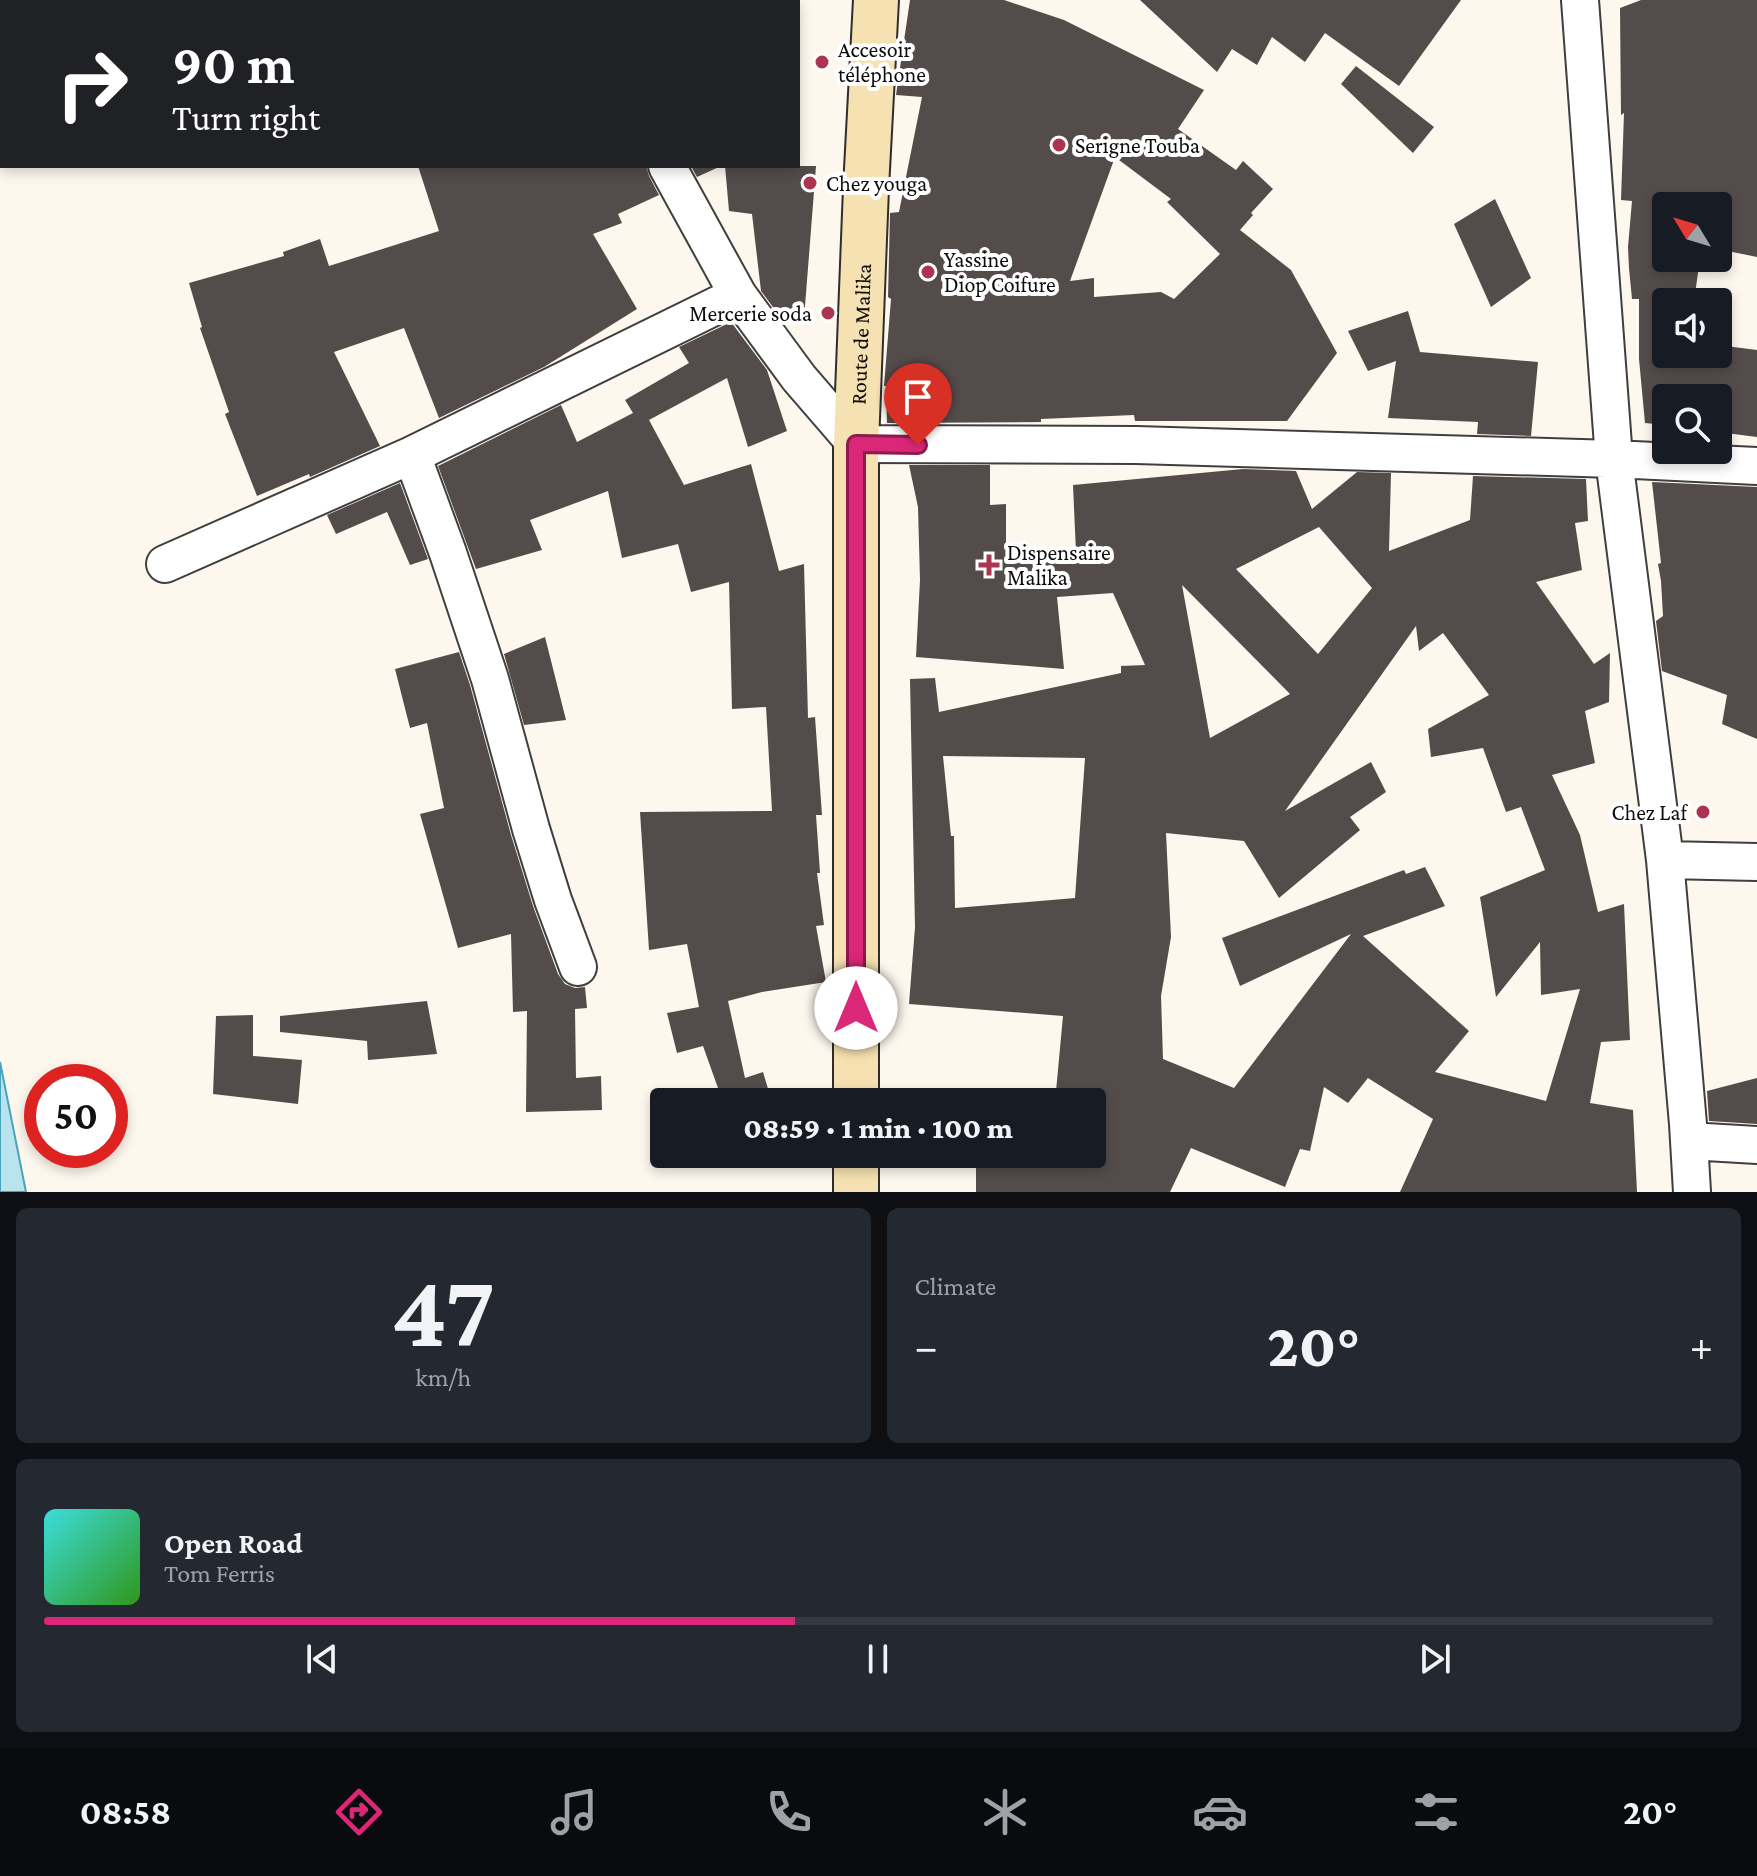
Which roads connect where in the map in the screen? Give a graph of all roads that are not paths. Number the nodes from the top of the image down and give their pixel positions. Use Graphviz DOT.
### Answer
graph roads {
  1 [pos="876,0"];
  2 [pos="1580,0"];
  3 [pos="668,168"];
  4 [pos="738,295"];
  5 [pos="856,444"];
  6 [pos="412,455"];
  7 [pos="1614,459"];
  8 [pos="1757,466"];
  9 [pos="165,564"];
  10 [pos="1665,860"];
  11 [pos="1757,862"];
  12 [pos="578,967"];
  13 [pos="856,1088"];
  14 [pos="1689,1141"];
  15 [pos="1757,1145"];
  16 [pos="856,1168"];
  17 [pos="856,1192"];
  18 [pos="1692,1192"];
  1 -- 5 [label="main road, Route de Malika"];
  2 -- 7 [label="street"];
  3 -- 4 [label="street"];
  4 -- 5 [label="street"];
  4 -- 6 [label="street"];
  5 -- 7 [label="street"];
  5 -- 13 [label="main road, Route de Malika"];
  6 -- 9 [label="street"];
  6 -- 12 [label="street"];
  7 -- 8 [label="street"];
  7 -- 10 [label="street"];
  10 -- 11 [label="street"];
  10 -- 14 [label="street"];
  14 -- 15 [label="street"];
  14 -- 18 [label="street"];
  16 -- 17 [label="main road"];
}
